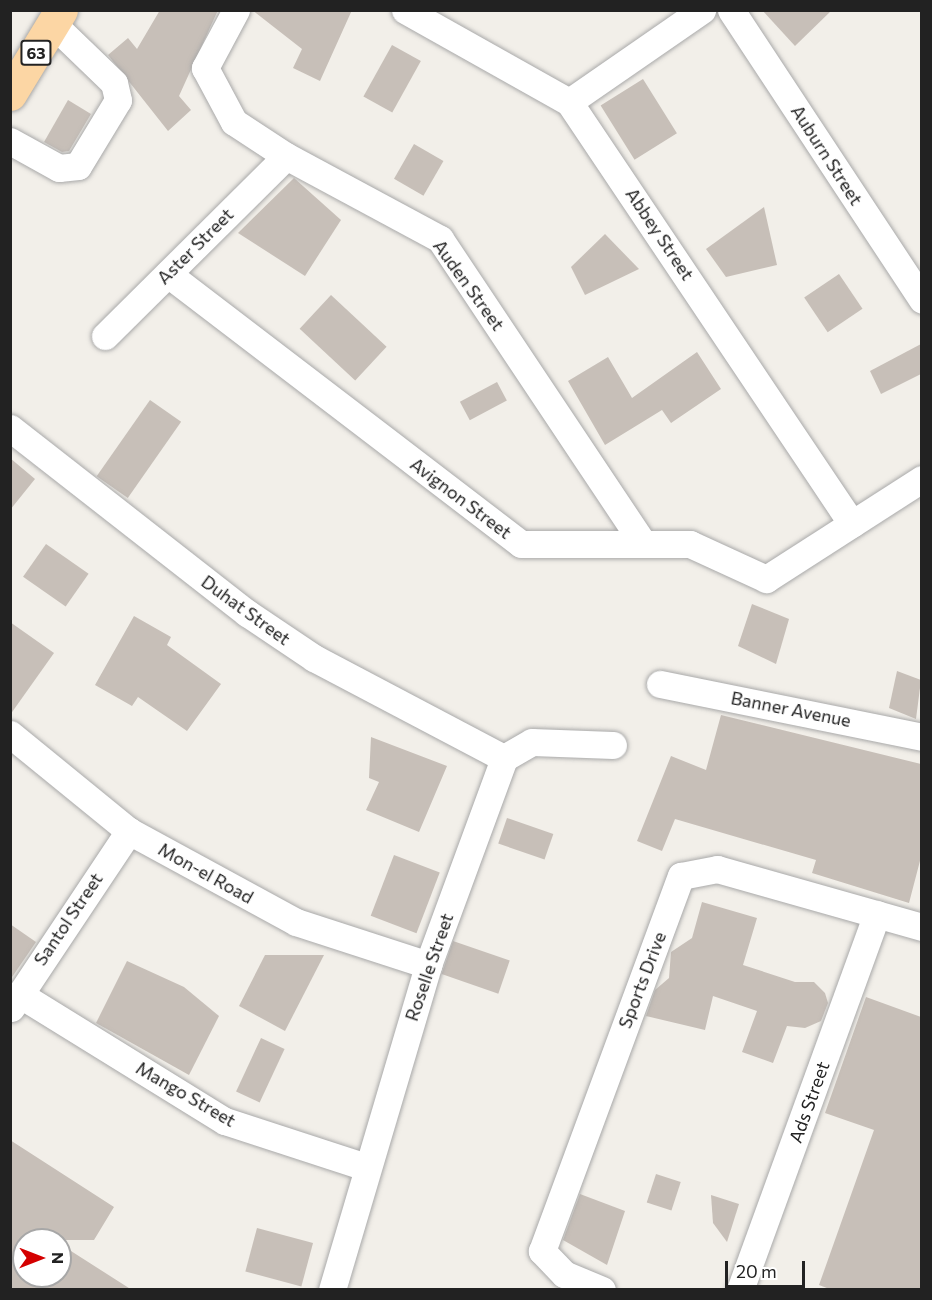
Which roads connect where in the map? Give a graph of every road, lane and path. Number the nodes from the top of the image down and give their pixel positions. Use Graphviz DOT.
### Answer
graph roads {
  1 [pos="236,10"];
  2 [pos="405,10"];
  3 [pos="702,10"];
  4 [pos="740,14"];
  5 [pos="57,17"];
  6 [pos="10,94"];
  7 [pos="569,102"];
  8 [pos="10,141"];
  9 [pos="286,156"];
  10 [pos="168,273"];
  11 [pos="921,300"];
  12 [pos="105,336"];
  13 [pos="10,428"];
  14 [pos="921,479"];
  15 [pos="852,524"];
  16 [pos="642,542"];
  17 [pos="660,684"];
  18 [pos="10,734"];
  19 [pos="921,737"];
  20 [pos="613,746"];
  21 [pos="504,758"];
  22 [pos="129,831"];
  23 [pos="877,914"];
  24 [pos="921,927"];
  25 [pos="428,965"];
  26 [pos="15,1001"];
  27 [pos="366,1167"];
  28 [pos="332,1290"];
  29 [pos="602,1290"];
  30 [pos="740,1290"];
  1 -- 9 [label="street, Auden Street"];
  2 -- 7 [label="street, Abbey Street"];
  3 -- 7 [label="street"];
  4 -- 11 [label="street, Auburn Street"];
  5 -- 6 [label="main road, 63"];
  5 -- 8 [label="street"];
  7 -- 15 [label="street, Abbey Street"];
  9 -- 10 [label="street, Aster Street"];
  9 -- 16 [label="street, Auden Street"];
  10 -- 12 [label="street, Aster Street"];
  10 -- 16 [label="street, Avignon Street"];
  13 -- 21 [label="street, Duhat Street"];
  14 -- 15 [label="street, Avignon Street"];
  15 -- 16 [label="street, Avignon Street"];
  17 -- 19 [label="street, Banner Avenue"];
  18 -- 22 [label="street, Mon-el Road"];
  20 -- 21 [label="street"];
  21 -- 25 [label="street, Roselle Street"];
  22 -- 25 [label="street, Mon-el Road"];
  22 -- 26 [label="street, Santol Street"];
  23 -- 24 [label="street, Sports Drive"];
  23 -- 29 [label="street, Sports Drive"];
  23 -- 30 [label="street, Ads Street"];
  25 -- 27 [label="street, Roselle Street"];
  26 -- 27 [label="street, Mango Street"];
  27 -- 28 [label="street, Roselle Street"];
}
